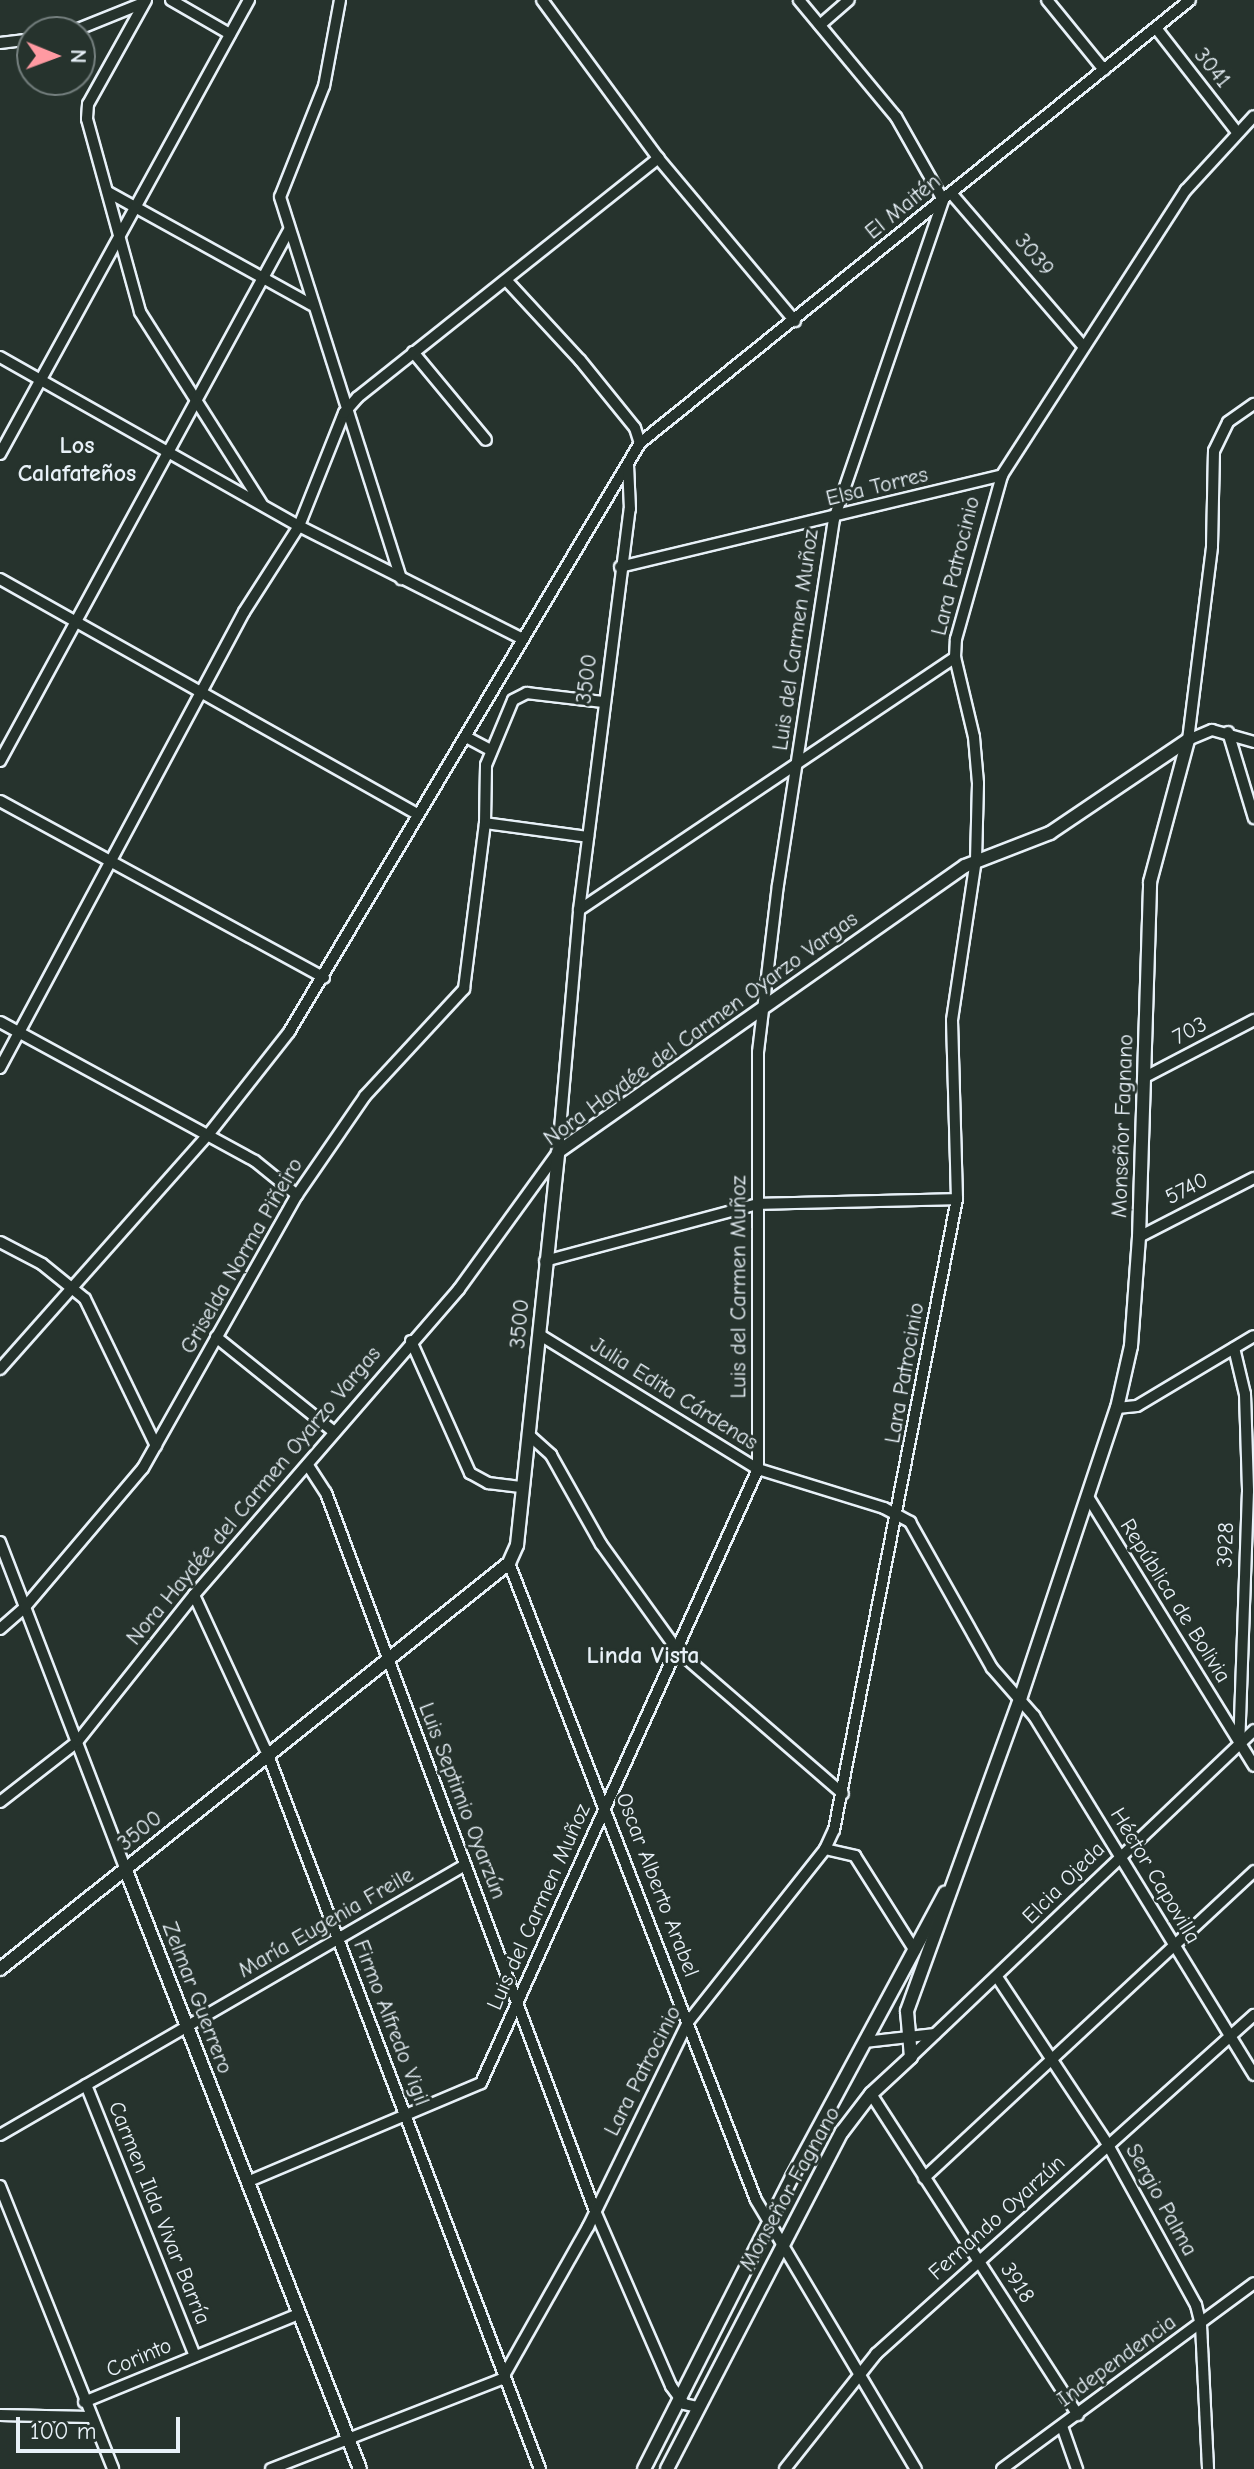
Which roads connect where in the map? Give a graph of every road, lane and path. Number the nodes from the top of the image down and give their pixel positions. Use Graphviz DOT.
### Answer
graph roads {
  1 [pos="171,0"];
  2 [pos="249,0"];
  3 [pos="340,0"];
  4 [pos="542,0"];
  5 [pos="799,0"];
  6 [pos="849,0"];
  7 [pos="1047,0"];
  8 [pos="1190,0"];
  9 [pos="146,1"];
  10 [pos="96,22"];
  11 [pos="820,25"];
  12 [pos="1156,28"];
  13 [pos="230,34"];
  14 [pos="1104,70"];
  15 [pos="1254,116"];
  16 [pos="1237,132"];
  17 [pos="658,158"];
  18 [pos="108,192"];
  19 [pos="947,197"];
  20 [pos="135,207"];
  21 [pos="289,230"];
  22 [pos="119,235"];
  23 [pos="263,278"];
  24 [pos="507,281"];
  25 [pos="312,305"];
  26 [pos="795,321"];
  27 [pos="1083,346"];
  28 [pos="413,352"];
  29 [pos="0,357"];
  30 [pos="40,380"];
  31 [pos="196,402"];
  32 [pos="1254,404"];
  33 [pos="344,413"];
  34 [pos="486,440"];
  35 [pos="640,443"];
  36 [pos="170,451"];
  37 [pos="0,454"];
  38 [pos="628,465"];
  39 [pos="1002,475"];
  40 [pos="263,505"];
  41 [pos="834,519"];
  42 [pos="299,526"];
  43 [pos="620,567"];
  44 [pos="0,579"];
  45 [pos="401,579"];
  46 [pos="76,621"];
  47 [pos="521,638"];
  48 [pos="955,657"];
  49 [pos="204,693"];
  50 [pos="604,702"];
  51 [pos="1228,732"];
  52 [pos="466,737"];
  53 [pos="1188,740"];
  54 [pos="1254,742"];
  55 [pos="490,750"];
  56 [pos="799,759"];
  57 [pos="0,761"];
  58 [pos="0,801"];
  59 [pos="418,815"];
  60 [pos="1254,818"];
  61 [pos="485,823"];
  62 [pos="588,837"];
  63 [pos="976,860"];
  64 [pos="113,863"];
  65 [pos="579,910"];
  66 [pos="324,978"];
  67 [pos="763,1006"];
  68 [pos="1254,1020"];
  69 [pos="0,1022"];
  70 [pos="20,1033"];
  71 [pos="0,1068"];
  72 [pos="1145,1077"];
  73 [pos="208,1135"];
  74 [pos="558,1152"];
  75 [pos="1254,1178"];
  76 [pos="297,1195"];
  77 [pos="957,1199"];
  78 [pos="758,1204"];
  79 [pos="1139,1237"];
  80 [pos="0,1242"];
  81 [pos="545,1261"];
  82 [pos="75,1288"];
  83 [pos="540,1335"];
  84 [pos="1254,1336"];
  85 [pos="216,1337"];
  86 [pos="411,1341"];
  87 [pos="1234,1348"];
  88 [pos="0,1369"];
  89 [pos="1117,1408"];
  90 [pos="333,1431"];
  91 [pos="529,1435"];
  92 [pos="156,1446"];
  93 [pos="309,1467"];
  94 [pos="758,1469"];
  95 [pos="523,1487"];
  96 [pos="1088,1497"];
  97 [pos="899,1514"];
  98 [pos="0,1542"];
  99 [pos="509,1563"];
  100 [pos="194,1595"];
  101 [pos="25,1607"];
  102 [pos="0,1629"];
  103 [pos="678,1651"];
  104 [pos="388,1660"];
  105 [pos="1020,1699"];
  106 [pos="1254,1730"];
  107 [pos="77,1742"];
  108 [pos="1239,1744"];
  109 [pos="268,1755"];
  110 [pos="1254,1766"];
  111 [pos="843,1794"];
  112 [pos="0,1802"];
  113 [pos="606,1807"];
  114 [pos="968,1847"];
  115 [pos="825,1849"];
  116 [pos="1119,1856"];
  117 [pos="465,1865"];
  118 [pos="125,1868"];
  119 [pos="1254,1871"];
  120 [pos="338,1940"];
  121 [pos="1173,1946"];
  122 [pos="915,1951"];
  123 [pos="0,1969"];
  124 [pos="997,1977"];
  125 [pos="518,2007"];
  126 [pos="1254,2015"];
  127 [pos="688,2022"];
  128 [pos="187,2027"];
  129 [pos="937,2033"];
  130 [pos="908,2035"];
  131 [pos="1230,2036"];
  132 [pos="865,2042"];
  133 [pos="911,2057"];
  134 [pos="1052,2059"];
  135 [pos="1254,2075"];
  136 [pos="86,2085"];
  137 [pos="871,2094"];
  138 [pos="405,2117"];
  139 [pos="0,2135"];
  140 [pos="1108,2145"];
  141 [pos="924,2178"];
  142 [pos="247,2182"];
  143 [pos="0,2186"];
  144 [pos="595,2211"];
  145 [pos="768,2223"];
  146 [pos="780,2243"];
  147 [pos="979,2260"];
  148 [pos="1254,2283"];
  149 [pos="299,2314"];
  150 [pos="1201,2325"];
  151 [pos="195,2356"];
  152 [pos="858,2371"];
  153 [pos="502,2379"];
  154 [pos="680,2398"];
  155 [pos="84,2402"];
  156 [pos="697,2407"];
  157 [pos="0,2415"];
  158 [pos="1078,2415"];
  159 [pos="90,2417"];
  160 [pos="1062,2426"];
  161 [pos="348,2439"];
  162 [pos="113,2469"];
  163 [pos="271,2469"];
  164 [pos="360,2469"];
  165 [pos="540,2469"];
  166 [pos="644,2469"];
  167 [pos="667,2469"];
  168 [pos="785,2469"];
  169 [pos="916,2469"];
  170 [pos="1002,2469"];
  171 [pos="1077,2469"];
  172 [pos="1208,2469"];
  1 -- 13 [label="street"];
  2 -- 13 [label="street"];
  3 -- 21 [label="street"];
  4 -- 17 [label="street"];
  5 -- 11 [label="street, 3039"];
  6 -- 11 [label="street"];
  7 -- 14 [label="street"];
  8 -- 12 [label="street, El Maitén"];
  9 -- 10 [label="street"];
  9 -- 18 [label="street"];
  11 -- 19 [label="street, 3039"];
  12 -- 14 [label="street, El Maitén"];
  12 -- 16 [label="street, 3041"];
  13 -- 20 [label="street"];
  14 -- 19 [label="street, El Maitén"];
  15 -- 16 [label="street, Lara Patrocinio"];
  16 -- 27 [label="street, Lara Patrocinio"];
  17 -- 24 [label="street"];
  17 -- 26 [label="street"];
  18 -- 20 [label="street"];
  18 -- 22 [label="street"];
  19 -- 26 [label="street, El Maitén"];
  19 -- 27 [label="street, 3039"];
  19 -- 41 [label="street, Luis del Carmen Muñoz"];
  20 -- 22 [label="street"];
  20 -- 23 [label="street"];
  21 -- 23 [label="street"];
  21 -- 25 [label="street"];
  22 -- 30 [label="street"];
  22 -- 31 [label="street"];
  23 -- 25 [label="street"];
  23 -- 31 [label="street"];
  24 -- 28 [label="street"];
  24 -- 35 [label="street"];
  25 -- 33 [label="street"];
  26 -- 35 [label="street, El Maitén"];
  27 -- 39 [label="street, Lara Patrocinio"];
  28 -- 33 [label="street"];
  28 -- 34 [label="street"];
  29 -- 30 [label="street"];
  30 -- 36 [label="street"];
  30 -- 37 [label="street"];
  31 -- 36 [label="street"];
  31 -- 40 [label="street"];
  32 -- 53 [label="street, Monseñor Fagnano"];
  33 -- 42 [label="street"];
  33 -- 45 [label="street"];
  35 -- 38 [label="street"];
  36 -- 40 [label="street"];
  36 -- 46 [label="street"];
  38 -- 43 [label="street, 3500"];
  38 -- 47 [label="street"];
  39 -- 41 [label="street, Elsa Torres"];
  39 -- 48 [label="street, Lara Patrocinio"];
  40 -- 42 [label="street"];
  41 -- 43 [label="street, Elsa Torres"];
  41 -- 56 [label="street, Luis del Carmen Muñoz"];
  42 -- 45 [label="street"];
  42 -- 49 [label="street"];
  43 -- 50 [label="street, 3500"];
  44 -- 46 [label="street"];
  45 -- 47 [label="street"];
  46 -- 49 [label="street"];
  46 -- 57 [label="street"];
  47 -- 52 [label="street"];
  48 -- 56 [label="street"];
  48 -- 63 [label="street, Lara Patrocinio"];
  49 -- 59 [label="street"];
  49 -- 64 [label="street"];
  50 -- 55 [label="street, Griselda Norma Piñeiro"];
  50 -- 62 [label="street, 3500"];
  51 -- 53 [label="street"];
  51 -- 54 [label="street"];
  51 -- 60 [label="street"];
  52 -- 55 [label="street"];
  52 -- 59 [label="street"];
  53 -- 63 [label="street, Nora Haydée del Carmen Oyarzo Vargas"];
  53 -- 72 [label="street, Monseñor Fagnano"];
  55 -- 61 [label="street, Griselda Norma Piñeiro"];
  56 -- 65 [label="street"];
  56 -- 67 [label="street, Luis del Carmen Muñoz"];
  58 -- 64 [label="street"];
  59 -- 66 [label="street"];
  61 -- 62 [label="street"];
  61 -- 76 [label="street, Griselda Norma Piñeiro"];
  62 -- 65 [label="street, 3500"];
  63 -- 67 [label="street, Nora Haydée del Carmen Oyarzo Vargas"];
  63 -- 77 [label="street, Lara Patrocinio"];
  64 -- 66 [label="street"];
  64 -- 70 [label="street"];
  65 -- 74 [label="street, 3500"];
  66 -- 73 [label="street"];
  67 -- 74 [label="street, Nora Haydée del Carmen Oyarzo Vargas"];
  67 -- 78 [label="street, Luis del Carmen Muñoz"];
  68 -- 72 [label="street, 703"];
  69 -- 70 [label="street"];
  70 -- 71 [label="street"];
  70 -- 73 [label="street"];
  72 -- 79 [label="street, Monseñor Fagnano"];
  73 -- 76 [label="street"];
  73 -- 82 [label="street"];
  74 -- 81 [label="street, 3500"];
  74 -- 86 [label="street, Nora Haydée del Carmen Oyarzo Vargas"];
  75 -- 79 [label="street, 5740"];
  76 -- 85 [label="street, Griselda Norma Piñeiro"];
  77 -- 78 [label="street"];
  77 -- 97 [label="street, Lara Patrocinio"];
  78 -- 81 [label="street"];
  78 -- 94 [label="street, Luis del Carmen Muñoz"];
  79 -- 89 [label="street, Monseñor Fagnano"];
  80 -- 82 [label="street"];
  81 -- 83 [label="street, 3500"];
  82 -- 88 [label="street"];
  82 -- 92 [label="street"];
  83 -- 91 [label="street, 3500"];
  83 -- 94 [label="street, Julia Edita Cárdenas"];
  84 -- 87 [label="street"];
  85 -- 90 [label="street"];
  85 -- 92 [label="street, Griselda Norma Piñeiro"];
  86 -- 90 [label="street, Nora Haydée del Carmen Oyarzo Vargas"];
  86 -- 95 [label="street"];
  87 -- 89 [label="street"];
  87 -- 108 [label="street, 3928"];
  89 -- 96 [label="street, Monseñor Fagnano"];
  90 -- 93 [label="street, Nora Haydée del Carmen Oyarzo Vargas"];
  91 -- 95 [label="street, 3500"];
  91 -- 103 [label="street"];
  92 -- 101 [label="street, Griselda Norma Piñeiro"];
  93 -- 100 [label="street, Nora Haydée del Carmen Oyarzo Vargas"];
  93 -- 104 [label="street, Luis Septimio Oyarzún"];
  94 -- 97 [label="street, Julia Edita Cárdenas"];
  94 -- 103 [label="street, Luis del Carmen Muñoz"];
  95 -- 99 [label="street, 3500"];
  96 -- 105 [label="street, Monseñor Fagnano"];
  96 -- 108 [label="street, República de Bolivia"];
  97 -- 105 [label="street"];
  97 -- 111 [label="street, Lara Patrocinio"];
  98 -- 101 [label="street, Zelmar Guerrero"];
  99 -- 104 [label="street, 3500"];
  99 -- 113 [label="street, Oscar Alberto Arabel"];
  100 -- 107 [label="street, Nora Haydée del Carmen Oyarzo Vargas"];
  100 -- 109 [label="street, Firmo Alfredo Vigil"];
  101 -- 102 [label="street, Griselda Norma Piñeiro"];
  101 -- 107 [label="street, Zelmar Guerrero"];
  103 -- 111 [label="street"];
  103 -- 113 [label="street, Luis del Carmen Muñoz"];
  104 -- 109 [label="street, 3500"];
  104 -- 117 [label="street, Luis Septimio Oyarzún"];
  105 -- 114 [label="street, Monseñor Fagnano"];
  105 -- 116 [label="street, Héctor Capovilla"];
  106 -- 108 [label="street, Elcia Ojeda"];
  107 -- 112 [label="street, Nora Haydée del Carmen Oyarzo Vargas"];
  107 -- 118 [label="street, Zelmar Guerrero"];
  108 -- 110 [label="street, República de Bolivia"];
  108 -- 116 [label="street, Elcia Ojeda"];
  109 -- 118 [label="street, 3500"];
  109 -- 120 [label="street, Firmo Alfredo Vigil"];
  111 -- 115 [label="street, Lara Patrocinio"];
  113 -- 125 [label="street, Luis del Carmen Muñoz"];
  113 -- 127 [label="street, Oscar Alberto Arabel"];
  114 -- 122 [label="street, Monseñor Fagnano"];
  114 -- 130 [label="street, Monseñor Fagnano"];
  115 -- 122 [label="street"];
  115 -- 127 [label="street, Lara Patrocinio"];
  116 -- 121 [label="street, Héctor Capovilla"];
  116 -- 124 [label="street, Elcia Ojeda"];
  117 -- 120 [label="street, María Eugenia Freile"];
  117 -- 125 [label="street, Luis Septimio Oyarzún"];
  118 -- 123 [label="street, 3500"];
  118 -- 128 [label="street, Zelmar Guerrero"];
  119 -- 121 [label="street"];
  120 -- 128 [label="street, María Eugenia Freile"];
  120 -- 138 [label="street, Firmo Alfredo Vigil"];
  121 -- 131 [label="street, Héctor Capovilla"];
  121 -- 134 [label="street"];
  122 -- 132 [label="street, Monseñor Fagnano"];
  124 -- 129 [label="street, Elcia Ojeda"];
  124 -- 134 [label="street, Sergio Palma"];
  125 -- 138 [label="street, Luis del Carmen Muñoz"];
  125 -- 144 [label="street, Luis Septimio Oyarzún"];
  126 -- 131 [label="street, Fernando Oyarzún"];
  127 -- 144 [label="street, Lara Patrocinio"];
  127 -- 145 [label="street, Oscar Alberto Arabel"];
  128 -- 136 [label="street, María Eugenia Freile"];
  128 -- 142 [label="street, Zelmar Guerrero"];
  129 -- 130 [label="street"];
  129 -- 133 [label="street, Elcia Ojeda"];
  130 -- 132 [label="street"];
  130 -- 133 [label="street, Monseñor Fagnano"];
  131 -- 135 [label="street, Héctor Capovilla"];
  131 -- 140 [label="street, Fernando Oyarzún"];
  132 -- 145 [label="street, Monseñor Fagnano"];
  133 -- 137 [label="street, Monseñor Fagnano"];
  134 -- 140 [label="street, Sergio Palma"];
  134 -- 141 [label="street"];
  136 -- 139 [label="street, María Eugenia Freile"];
  136 -- 151 [label="street, Carmen Ilda Vivar Barría"];
  137 -- 141 [label="street, 3918"];
  137 -- 146 [label="street, Monseñor Fagnano"];
  138 -- 142 [label="street, Luis del Carmen Muñoz"];
  138 -- 153 [label="street, Firmo Alfredo Vigil"];
  140 -- 147 [label="street, Fernando Oyarzún"];
  140 -- 150 [label="street, Sergio Palma"];
  141 -- 147 [label="street, 3918"];
  142 -- 149 [label="street, Zelmar Guerrero"];
  143 -- 155 [label="street"];
  144 -- 153 [label="street, Lara Patrocinio"];
  144 -- 154 [label="street, Luis Septimio Oyarzún"];
  145 -- 146 [label="street, Oscar Alberto Arabel"];
  145 -- 154 [label="street, Monseñor Fagnano"];
  146 -- 152 [label="street, Oscar Alberto Arabel"];
  146 -- 156 [label="street, Monseñor Fagnano"];
  147 -- 152 [label="street, Fernando Oyarzún"];
  147 -- 158 [label="street, 3918"];
  148 -- 150 [label="street, Independencia"];
  149 -- 151 [label="street, Corinto"];
  149 -- 161 [label="street, Zelmar Guerrero"];
  150 -- 158 [label="street, Independencia"];
  150 -- 172 [label="street, Sergio Palma"];
  151 -- 155 [label="street, Corinto"];
  152 -- 168 [label="street, Fernando Oyarzún"];
  152 -- 169 [label="street, Oscar Alberto Arabel"];
  153 -- 161 [label="street"];
  153 -- 165 [label="street, Firmo Alfredo Vigil"];
  154 -- 156 [label="street"];
  154 -- 166 [label="street, Monseñor Fagnano"];
  155 -- 159 [label="street"];
  156 -- 167 [label="street, Monseñor Fagnano"];
  157 -- 159 [label="street"];
  158 -- 160 [label="street, Independencia"];
  159 -- 162 [label="street"];
  160 -- 170 [label="street, Independencia"];
  160 -- 171 [label="street"];
  161 -- 163 [label="street"];
  161 -- 164 [label="street, Zelmar Guerrero"];
}
